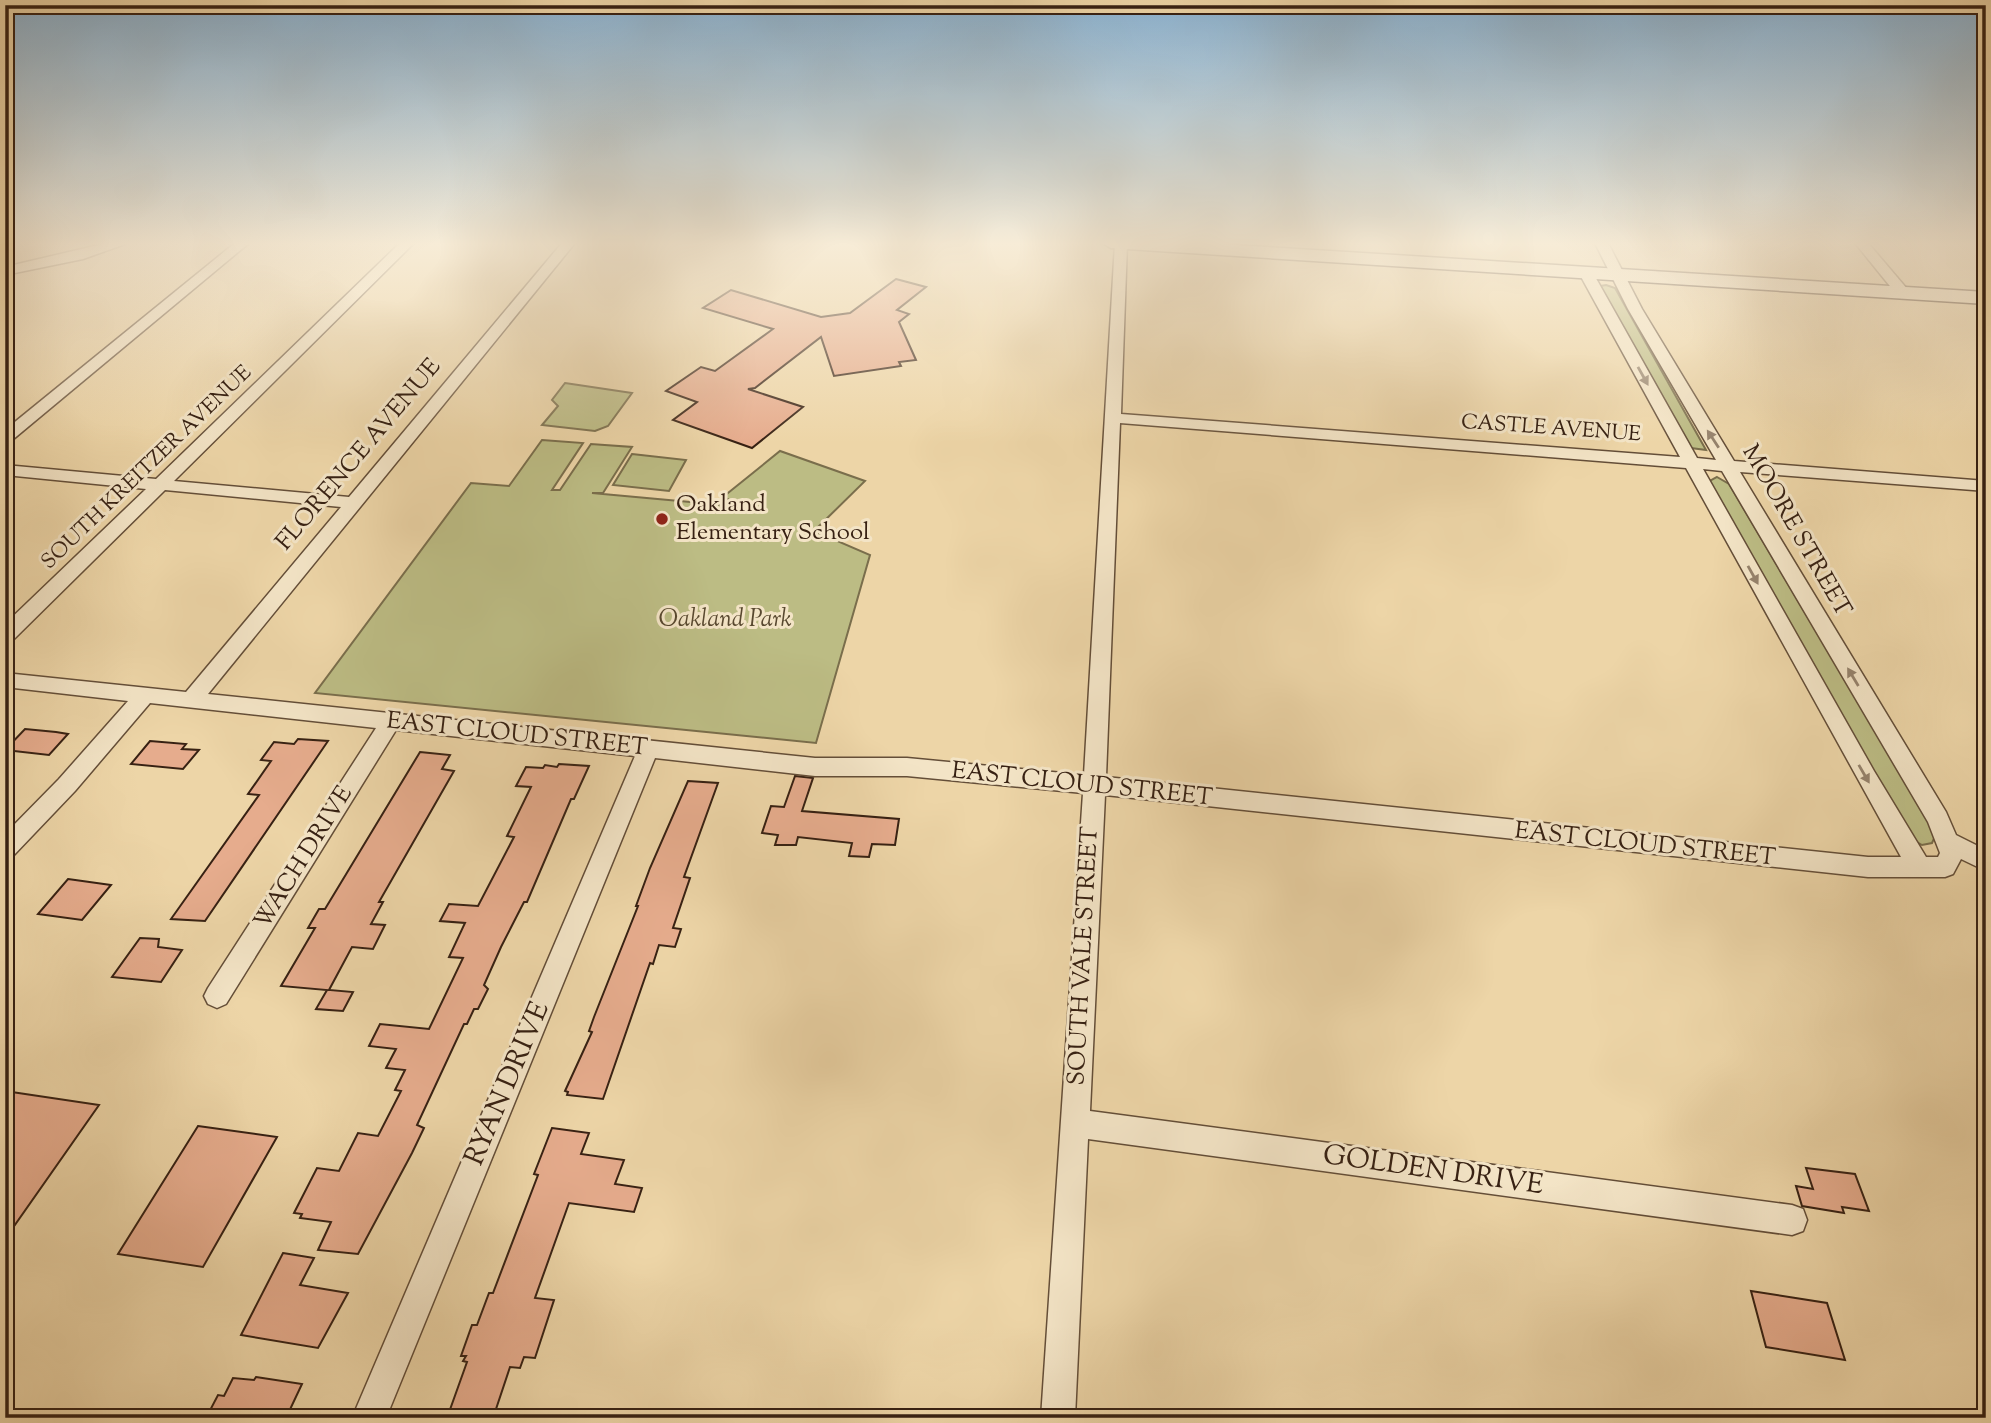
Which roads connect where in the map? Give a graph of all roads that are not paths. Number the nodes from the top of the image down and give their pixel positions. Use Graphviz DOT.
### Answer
graph roads {
  1 [pos="162,309"];
  2 [pos="340,309"];
  3 [pos="514,309"];
  4 [pos="1118,309"];
  5 [pos="1607,309"];
  6 [pos="1638,309"];
  7 [pos="1113,418"];
  8 [pos="5,438"];
  9 [pos="1690,462"];
  10 [pos="1731,466"];
  11 [pos="5,470"];
  12 [pos="162,484"];
  13 [pos="1986,486"];
  14 [pos="352,503"];
  15 [pos="5,636"];
  16 [pos="5,680"];
  17 [pos="145,695"];
  18 [pos="191,700"];
  19 [pos="391,721"];
  20 [pos="648,750"];
  21 [pos="1094,786"];
  22 [pos="1949,842"];
  23 [pos="5,849"];
  24 [pos="1986,861"];
  25 [pos="1919,867"];
  26 [pos="217,996"];
  27 [pos="1074,1123"];
  28 [pos="1792,1220"];
  29 [pos="369,1418"];
  30 [pos="1058,1418"];
  1 -- 8 [label="street"];
  2 -- 12 [label="street, SOUTH KREITZER AVENUE"];
  3 -- 14 [label="street, FLORENCE AVENUE"];
  4 -- 7 [label="street, SOUTH VALE STREET"];
  5 -- 9 [label="street, one-way"];
  10 -- 6 [label="street, MOORE STREET, one-way"];
  7 -- 9 [label="street, CASTLE AVENUE"];
  7 -- 21 [label="street, SOUTH VALE STREET"];
  9 -- 10 [label="street, CASTLE AVENUE"];
  9 -- 25 [label="street, one-way"];
  10 -- 13 [label="street, CASTLE AVENUE"];
  22 -- 10 [label="street, MOORE STREET, one-way"];
  11 -- 12 [label="street"];
  12 -- 14 [label="street"];
  12 -- 15 [label="street, SOUTH KREITZER AVENUE"];
  14 -- 18 [label="street, FLORENCE AVENUE"];
  16 -- 17 [label="street"];
  17 -- 18 [label="street, EAST CLOUD STREET"];
  17 -- 23 [label="street"];
  18 -- 19 [label="street, EAST CLOUD STREET"];
  19 -- 20 [label="street, EAST CLOUD STREET"];
  19 -- 26 [label="street, WACH DRIVE"];
  20 -- 21 [label="street, EAST CLOUD STREET"];
  20 -- 29 [label="street, RYAN DRIVE"];
  21 -- 25 [label="street, EAST CLOUD STREET"];
  21 -- 27 [label="street, SOUTH VALE STREET"];
  22 -- 24 [label="street"];
  22 -- 25 [label="street, EAST CLOUD STREET"];
  27 -- 28 [label="street, GOLDEN DRIVE"];
  27 -- 30 [label="street, SOUTH VALE STREET"];
}
